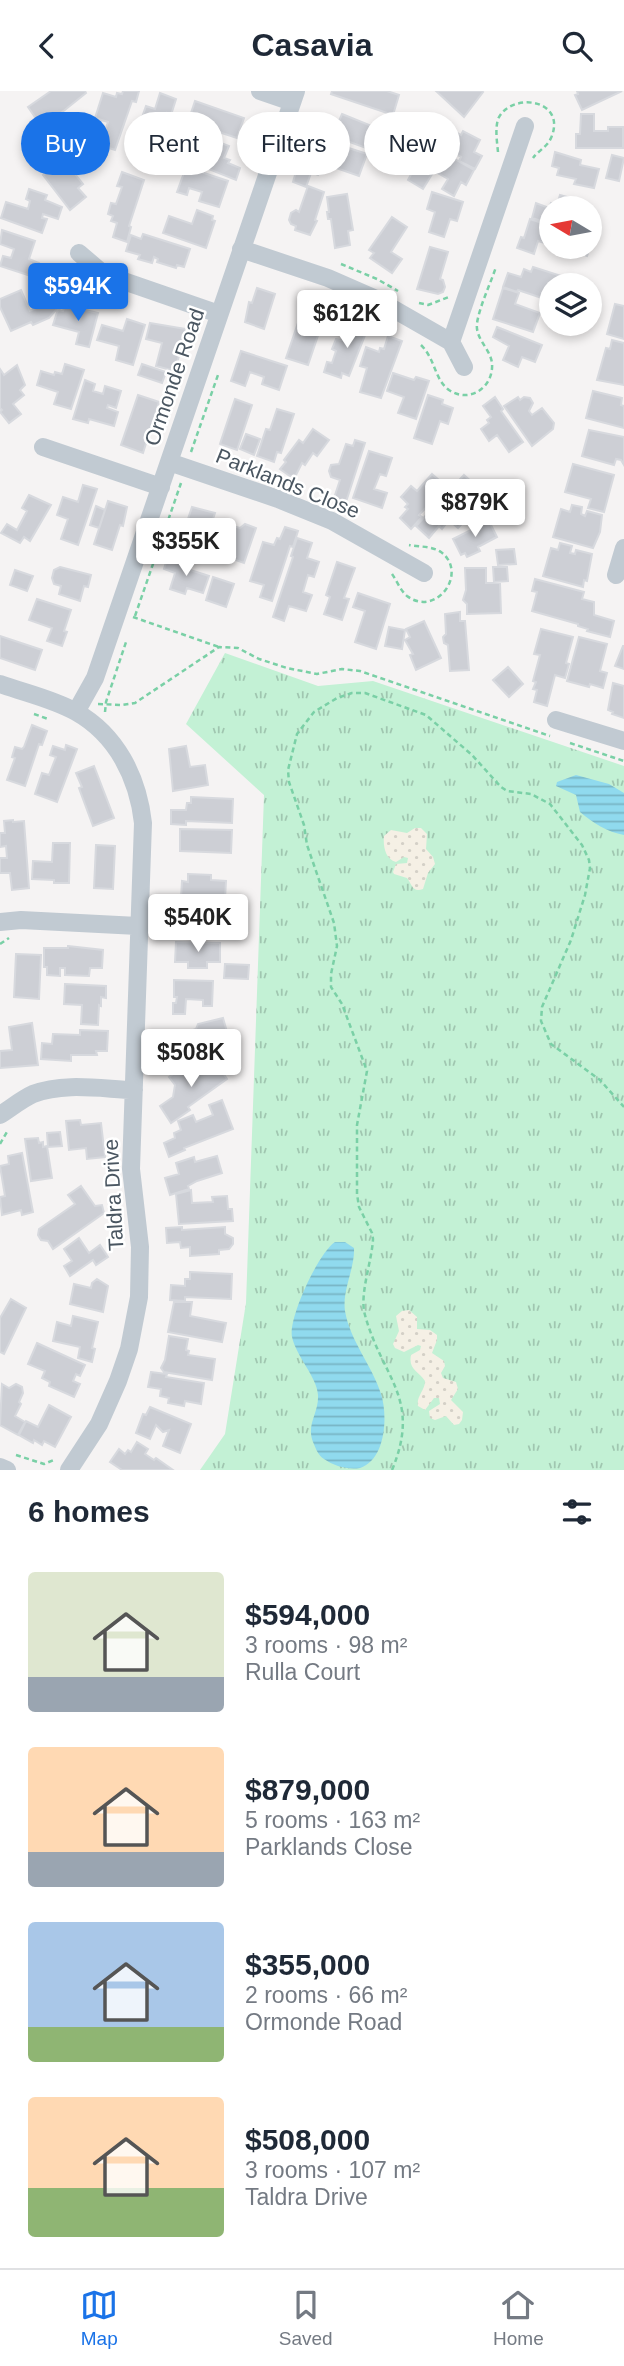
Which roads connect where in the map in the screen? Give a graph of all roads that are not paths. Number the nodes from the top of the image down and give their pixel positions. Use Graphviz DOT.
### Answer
graph roads {
  1 [pos="260,91"];
  2 [pos="294,97"];
  3 [pos="525,126"];
  4 [pos="242,249"];
  5 [pos="79,253"];
  6 [pos="219,314"];
  7 [pos="451,342"];
  8 [pos="464,367"];
  9 [pos="43,447"];
  10 [pos="169,462"];
  11 [pos="160,487"];
  12 [pos="624,548"];
  13 [pos="424,573"];
  14 [pos="616,575"];
  15 [pos="0,684"];
  16 [pos="81,716"];
  17 [pos="556,720"];
  18 [pos="624,741"];
  19 [pos="0,922"];
  20 [pos="138,926"];
  21 [pos="134,1090"];
  22 [pos="5,1121"];
  23 [pos="69,1470"];
  1 -- 2 [label="street"];
  2 -- 4 [label="street, Ormonde Road"];
  3 -- 7 [label="street"];
  4 -- 6 [label="street, Ormonde Road"];
  4 -- 7 [label="street"];
  5 -- 6 [label="street"];
  6 -- 10 [label="street, Ormonde Road"];
  7 -- 8 [label="street"];
  9 -- 11 [label="street"];
  10 -- 11 [label="street, Ormonde Road"];
  10 -- 13 [label="street, Parklands Close"];
  11 -- 16 [label="street, Ormonde Road"];
  12 -- 14 [label="street"];
  15 -- 16 [label="street, Taldra Drive"];
  16 -- 20 [label="street, Taldra Drive"];
  17 -- 18 [label="street"];
  19 -- 20 [label="street"];
  20 -- 21 [label="street, Taldra Drive"];
  21 -- 22 [label="street"];
  21 -- 23 [label="street, Taldra Drive"];
}
